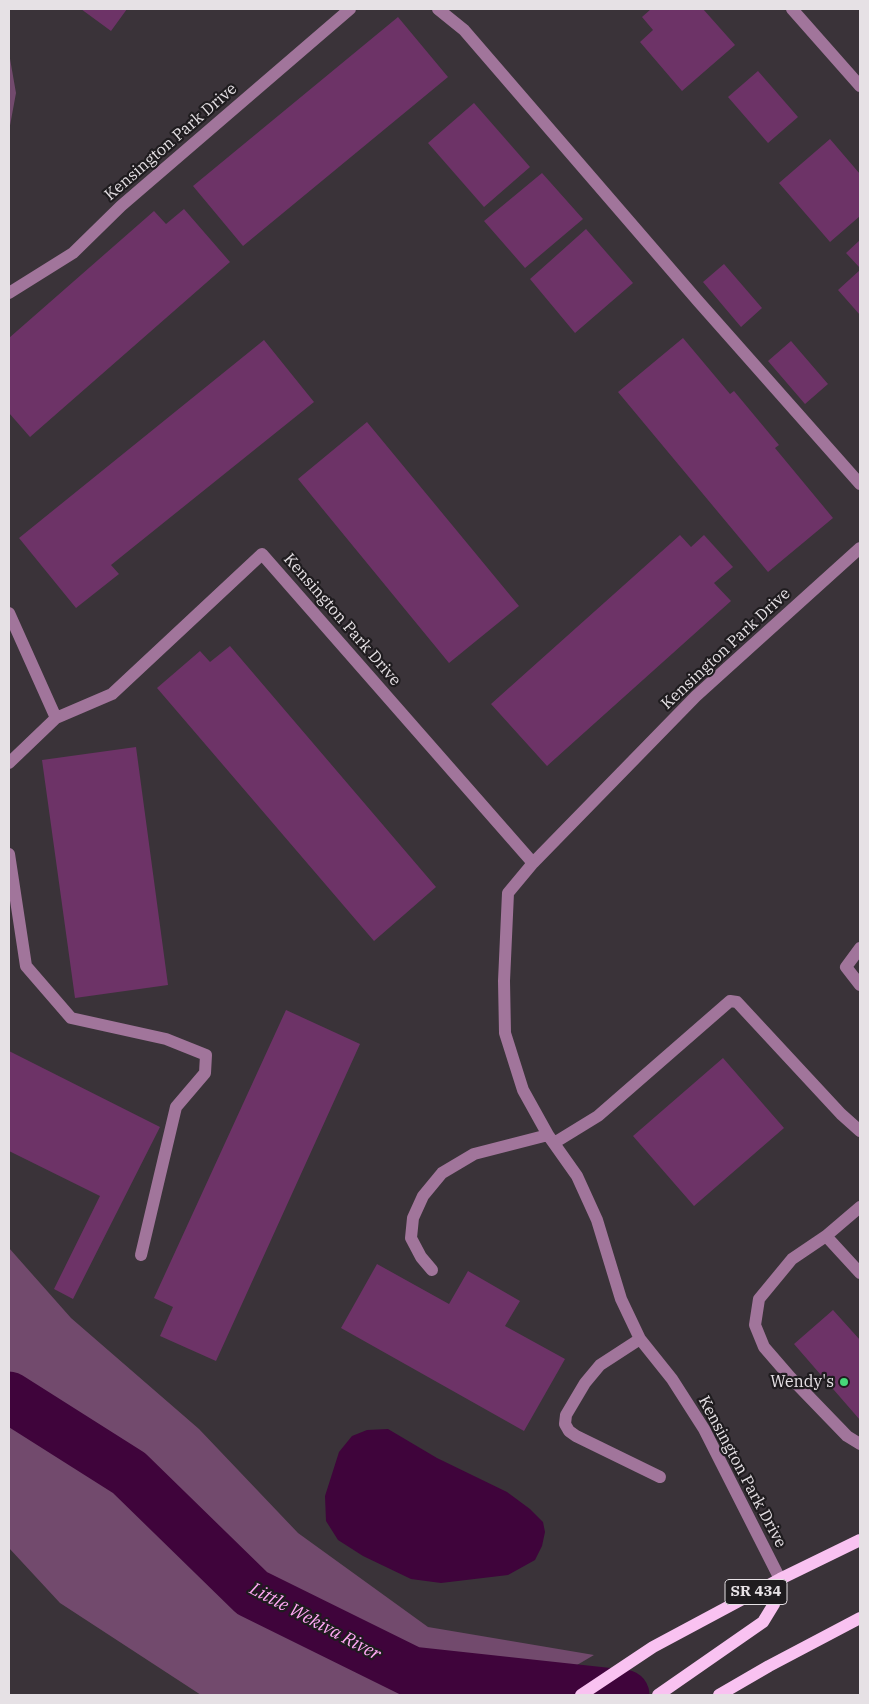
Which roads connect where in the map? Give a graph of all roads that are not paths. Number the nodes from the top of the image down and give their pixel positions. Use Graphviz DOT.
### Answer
graph roads {
  1 [pos="350,9"];
  2 [pos="438,9"];
  3 [pos="792,9"];
  4 [pos="860,86"];
  5 [pos="9,293"];
  6 [pos="860,484"];
  7 [pos="860,548"];
  8 [pos="9,613"];
  9 [pos="56,718"];
  10 [pos="9,763"];
  11 [pos="9,854"];
  12 [pos="533,863"];
  13 [pos="860,948"];
  14 [pos="860,985"];
  15 [pos="860,1131"];
  16 [pos="551,1139"];
  17 [pos="860,1207"];
  18 [pos="826,1236"];
  19 [pos="141,1255"];
  20 [pos="432,1270"];
  21 [pos="860,1273"];
  22 [pos="640,1339"];
  23 [pos="860,1444"];
  24 [pos="660,1477"];
  25 [pos="860,1540"];
  26 [pos="780,1579"];
  27 [pos="860,1618"];
  28 [pos="581,1695"];
  29 [pos="658,1695"];
  30 [pos="719,1695"];
  1 -- 5 [label="street, Kensington Park Drive"];
  2 -- 6 [label="street"];
  3 -- 4 [label="street"];
  7 -- 12 [label="street, Kensington Park Drive"];
  8 -- 9 [label="street"];
  9 -- 10 [label="street"];
  9 -- 12 [label="street, Kensington Park Drive"];
  11 -- 19 [label="street"];
  12 -- 16 [label="street, Kensington Park Drive"];
  13 -- 14 [label="street"];
  15 -- 16 [label="street"];
  16 -- 20 [label="street"];
  16 -- 22 [label="street, Kensington Park Drive"];
  17 -- 18 [label="street"];
  18 -- 21 [label="street"];
  18 -- 23 [label="street"];
  22 -- 24 [label="street"];
  22 -- 26 [label="street, Kensington Park Drive"];
  25 -- 26 [label="main road, SR 434"];
  26 -- 28 [label="main road, SR 434"];
  26 -- 29 [label="main road"];
  27 -- 30 [label="main road"];
}
